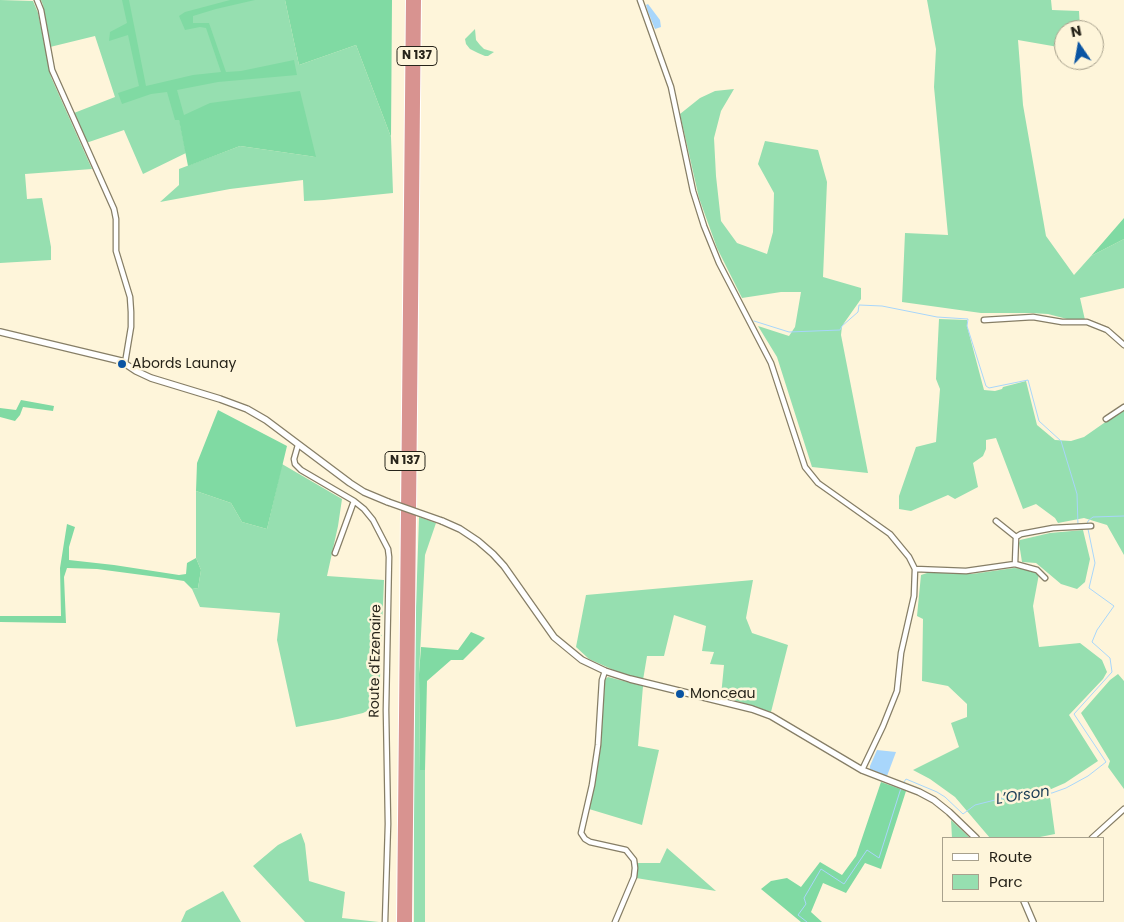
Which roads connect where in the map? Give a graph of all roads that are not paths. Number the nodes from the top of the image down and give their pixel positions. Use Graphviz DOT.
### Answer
graph roads {
  1 [pos="37,0"];
  2 [pos="410,0"];
  3 [pos="417,0"];
  4 [pos="640,0"];
  5 [pos="984,320"];
  6 [pos="0,332"];
  7 [pos="1124,345"];
  8 [pos="125,363"];
  9 [pos="1124,407"];
  10 [pos="1106,419"];
  11 [pos="298,445"];
  12 [pos="354,501"];
  13 [pos="996,521"];
  14 [pos="1091,526"];
  15 [pos="1016,538"];
  16 [pos="335,553"];
  17 [pos="1015,564"];
  18 [pos="915,569"];
  19 [pos="1045,578"];
  20 [pos="604,671"];
  21 [pos="862,770"];
  22 [pos="1124,809"];
  23 [pos="975,837"];
  24 [pos="1093,837"];
  25 [pos="1024,902"];
  26 [pos="385,922"];
  27 [pos="401,922"];
  28 [pos="408,922"];
  29 [pos="615,922"];
  30 [pos="1033,922"];
  1 -- 8 [label="street"];
  2 -- 27 [label="highway, N 137"];
  3 -- 28 [label="highway, N 137"];
  4 -- 18 [label="street"];
  5 -- 7 [label="street"];
  6 -- 8 [label="street"];
  8 -- 11 [label="street"];
  9 -- 10 [label="street"];
  11 -- 12 [label="street, Route d'Ezenaire"];
  11 -- 20 [label="street, bridge"];
  12 -- 16 [label="street"];
  12 -- 26 [label="street, Route d'Ezenaire"];
  13 -- 15 [label="street"];
  14 -- 15 [label="street"];
  15 -- 17 [label="street"];
  17 -- 18 [label="street"];
  17 -- 19 [label="street"];
  18 -- 21 [label="street"];
  20 -- 21 [label="street"];
  20 -- 29 [label="street"];
  21 -- 23 [label="street"];
  22 -- 24 [label="street"];
  25 -- 30 [label="street"];
}
